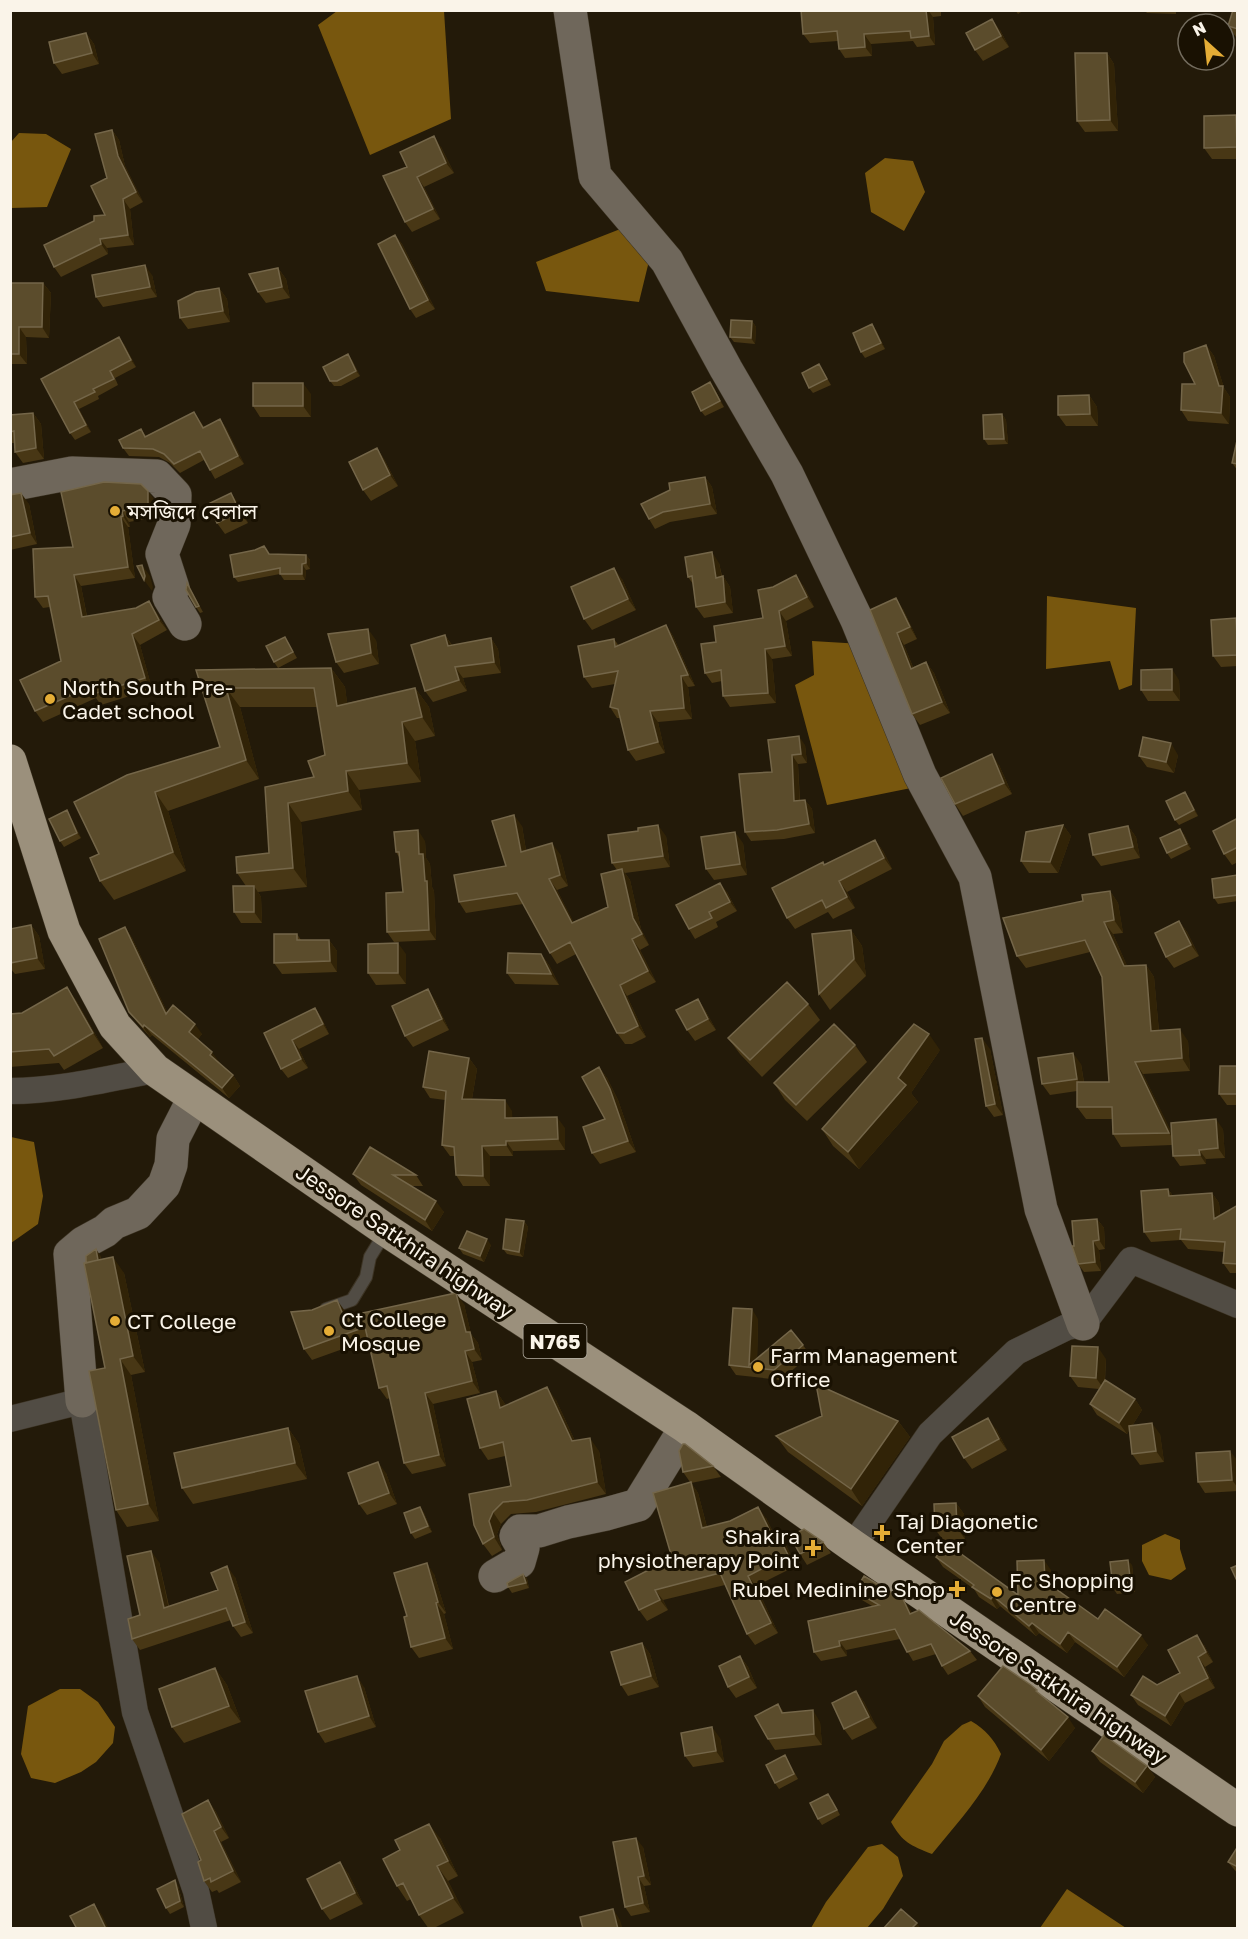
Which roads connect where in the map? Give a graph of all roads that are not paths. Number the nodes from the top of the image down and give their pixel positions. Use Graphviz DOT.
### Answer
graph roads {
  1 [pos="570,10"];
  2 [pos="10,484"];
  3 [pos="185,624"];
  4 [pos="10,761"];
  5 [pos="155,1070"];
  6 [pos="10,1091"];
  7 [pos="194,1098"];
  8 [pos="386,1230"];
  9 [pos="1238,1305"];
  10 [pos="317,1313"];
  11 [pos="1083,1324"];
  12 [pos="82,1401"];
  13 [pos="10,1419"];
  14 [pos="686,1427"];
  15 [pos="853,1546"];
  16 [pos="495,1576"];
  17 [pos="1238,1810"];
  18 [pos="204,1929"];
  1 -- 11 [label="street"];
  2 -- 3 [label="street"];
  4 -- 5 [label="highway, Jessore Satkhira highway / N765"];
  5 -- 6 [label="street"];
  5 -- 7 [label="highway, Jessore Satkhira highway / N765"];
  7 -- 8 [label="highway, Jessore Satkhira highway / N765"];
  7 -- 12 [label="street"];
  8 -- 10 [label="lane"];
  8 -- 14 [label="highway, Jessore Satkhira highway / N765"];
  9 -- 11 [label="street"];
  11 -- 15 [label="street"];
  12 -- 13 [label="street"];
  12 -- 18 [label="street"];
  14 -- 15 [label="highway, Jessore Satkhira highway / N765"];
  14 -- 16 [label="street"];
  15 -- 17 [label="highway, Jessore Satkhira highway / N765"];
}
